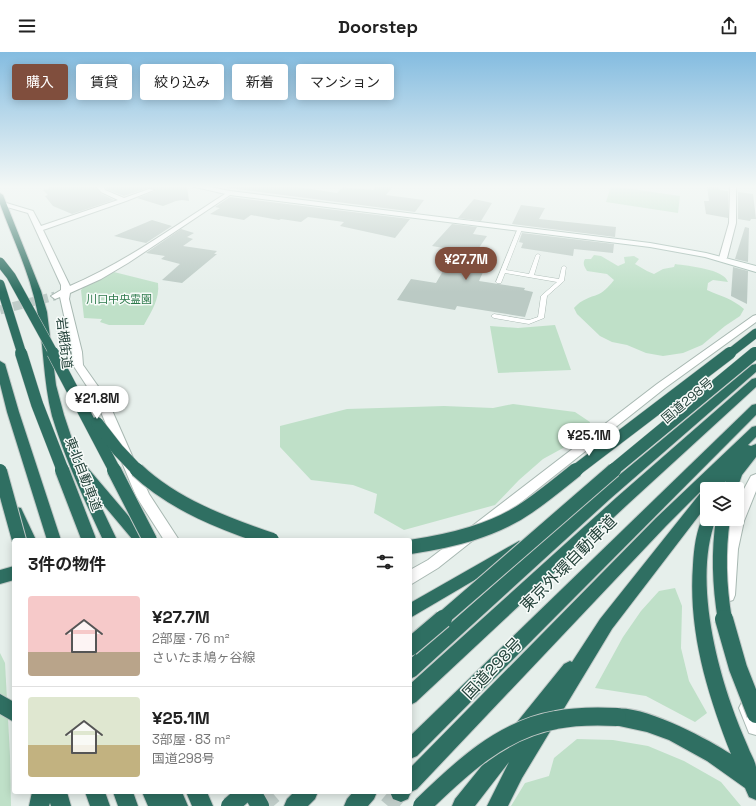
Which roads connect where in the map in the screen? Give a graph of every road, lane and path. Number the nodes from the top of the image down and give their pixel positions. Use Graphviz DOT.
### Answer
graph roads {
  1 [pos="10,221"];
  2 [pos="35,221"];
  3 [pos="62,221"];
  4 [pos="186,221"];
  5 [pos="457,221"];
  6 [pos="733,221"];
  7 [pos="39,229"];
  8 [pos="520,229"];
  9 [pos="538,255"];
  10 [pos="723,258"];
  11 [pos="0,262"];
  12 [pos="564,267"];
  13 [pos="756,268"];
  14 [pos="504,271"];
  15 [pos="531,276"];
  16 [pos="561,281"];
  17 [pos="499,282"];
  18 [pos="0,284"];
  19 [pos="66,291"];
  20 [pos="55,296"];
  21 [pos="494,316"];
  22 [pos="756,318"];
  23 [pos="756,333"];
  24 [pos="756,352"];
  25 [pos="0,364"];
  26 [pos="756,367"];
  27 [pos="756,381"];
  28 [pos="74,391"];
  29 [pos="756,408"];
  30 [pos="756,430"];
  31 [pos="756,437"];
  32 [pos="756,448"];
  33 [pos="73,460"];
  34 [pos="0,471"];
  35 [pos="736,473"];
  36 [pos="0,479"];
  37 [pos="756,479"];
  38 [pos="718,482"];
  39 [pos="729,482"];
  40 [pos="733,482"];
  41 [pos="605,495"];
  42 [pos="700,505"];
  43 [pos="707,526"];
  44 [pos="722,526"];
  45 [pos="18,538"];
  46 [pos="28,538"];
  47 [pos="53,538"];
  48 [pos="81,538"];
  49 [pos="88,538"];
  50 [pos="109,538"];
  51 [pos="140,538"];
  52 [pos="149,538"];
  53 [pos="171,538"];
  54 [pos="266,538"];
  55 [pos="412,547"];
  56 [pos="12,574"];
  57 [pos="0,577"];
  58 [pos="412,577"];
  59 [pos="440,594"];
  60 [pos="412,610"];
  61 [pos="412,617"];
  62 [pos="606,624"];
  63 [pos="412,645"];
  64 [pos="412,668"];
  65 [pos="412,694"];
  66 [pos="0,703"];
  67 [pos="12,712"];
  68 [pos="756,714"];
  69 [pos="756,726"];
  70 [pos="412,747"];
  71 [pos="412,780"];
  72 [pos="756,784"];
  73 [pos="756,790"];
  74 [pos="42,794"];
  75 [pos="58,794"];
  76 [pos="96,794"];
  77 [pos="124,794"];
  78 [pos="153,794"];
  79 [pos="173,794"];
  80 [pos="228,794"];
  81 [pos="244,794"];
  82 [pos="253,794"];
  83 [pos="257,794"];
  84 [pos="297,794"];
  85 [pos="306,794"];
  86 [pos="365,794"];
  87 [pos="39,806"];
  88 [pos="61,806"];
  89 [pos="100,806"];
  90 [pos="128,806"];
  91 [pos="158,806"];
  92 [pos="178,806"];
  93 [pos="230,806"];
  94 [pos="234,806"];
  95 [pos="253,806"];
  96 [pos="260,806"];
  97 [pos="294,806"];
  98 [pos="305,806"];
  99 [pos="354,806"];
  100 [pos="422,806"];
  101 [pos="462,806"];
  102 [pos="497,806"];
  1 -- 33 [label="highway, 岩槻街道"];
  2 -- 7 [label="street"];
  3 -- 7 [label="street"];
  4 -- 19 [label="street"];
  5 -- 8 [label="street"];
  6 -- 10 [label="street"];
  7 -- 19 [label="street"];
  8 -- 10 [label="street"];
  8 -- 14 [label="lane"];
  9 -- 15 [label="lane"];
  10 -- 13 [label="street"];
  11 -- 28 [label="highway, bridge"];
  12 -- 16 [label="lane"];
  14 -- 15 [label="lane"];
  14 -- 17 [label="lane"];
  15 -- 16 [label="lane"];
  16 -- 21 [label="lane"];
  18 -- 49 [label="highway, 東北自動車道, bridge"];
  19 -- 20 [label="street"];
  19 -- 53 [label="street"];
  22 -- 58 [label="street"];
  23 -- 55 [label="highway, bridge"];
  24 -- 63 [label="highway, bridge"];
  25 -- 47 [label="highway"];
  26 -- 41 [label="highway, 国道298号"];
  27 -- 65 [label="highway, 東京外環自動車道"];
  28 -- 52 [label="highway, bridge"];
  28 -- 54 [label="highway, bridge"];
  29 -- 70 [label="highway, 東京外環自動車道"];
  30 -- 71 [label="highway, 国道298号"];
  31 -- 38 [label="highway"];
  32 -- 35 [label="highway"];
  33 -- 48 [label="highway"];
  33 -- 50 [label="highway, 岩槻街道"];
  33 -- 51 [label="highway"];
  34 -- 45 [label="highway, bridge"];
  35 -- 39 [label="highway"];
  35 -- 40 [label="highway"];
  36 -- 46 [label="highway"];
  37 -- 69 [label="street"];
  41 -- 59 [label="highway"];
  41 -- 64 [label="highway, 国道298号"];
  42 -- 62 [label="highway"];
  43 -- 73 [label="highway"];
  44 -- 68 [label="highway, bridge"];
  56 -- 57 [label="highway"];
  59 -- 60 [label="highway"];
  59 -- 61 [label="highway"];
  62 -- 101 [label="highway"];
  62 -- 102 [label="highway"];
  66 -- 67 [label="highway"];
  72 -- 100 [label="highway, bridge"];
  74 -- 87 [label="highway"];
  75 -- 88 [label="highway"];
  76 -- 89 [label="highway"];
  77 -- 90 [label="highway"];
  78 -- 91 [label="highway"];
  79 -- 92 [label="highway"];
  80 -- 94 [label="highway"];
  81 -- 93 [label="highway, bridge"];
  82 -- 96 [label="highway, bridge"];
  83 -- 95 [label="highway"];
  84 -- 98 [label="highway"];
  85 -- 97 [label="highway"];
  86 -- 99 [label="highway"];
}
